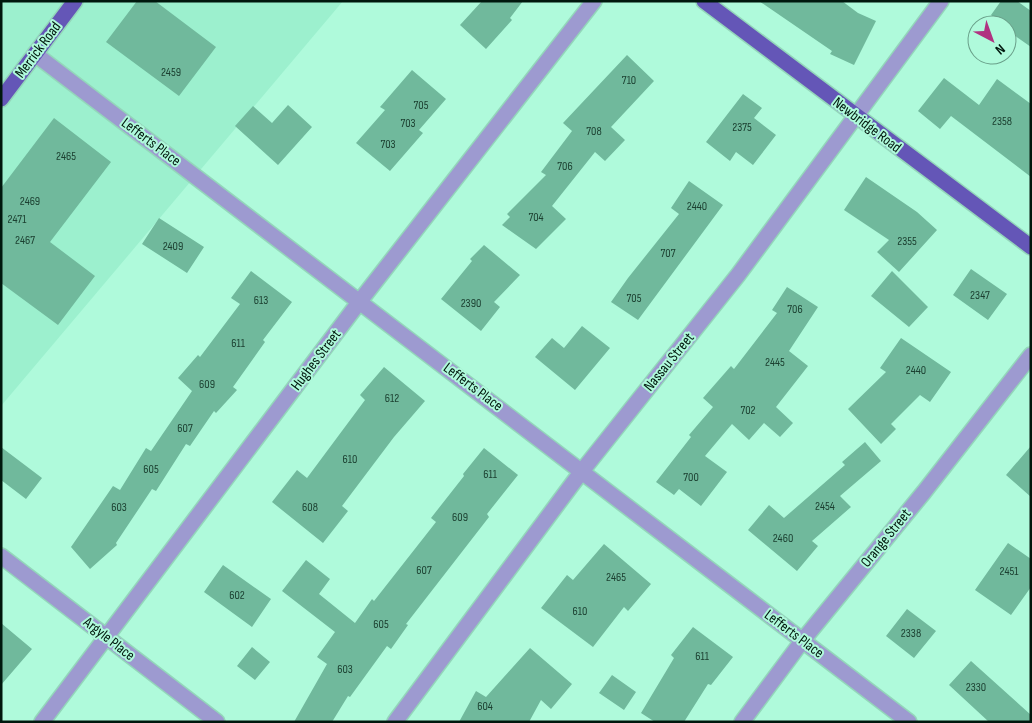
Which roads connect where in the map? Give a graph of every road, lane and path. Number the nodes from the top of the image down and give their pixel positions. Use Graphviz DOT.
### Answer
graph roads {
  1 [pos="75,1"];
  2 [pos="594,1"];
  3 [pos="704,1"];
  4 [pos="941,1"];
  5 [pos="35,54"];
  6 [pos="3,92"];
  7 [pos="857,117"];
  8 [pos="1031,247"];
  9 [pos="360,301"];
  10 [pos="1031,355"];
  11 [pos="582,471"];
  12 [pos="1,556"];
  13 [pos="107,638"];
  14 [pos="802,640"];
  15 [pos="42,722"];
  16 [pos="217,722"];
  17 [pos="395,722"];
  18 [pos="742,722"];
  19 [pos="909,722"];
  1 -- 5 [label="main road, Merrick Road"];
  2 -- 9 [label="street, Hughes Street"];
  3 -- 7 [label="main road, Newbridge Road"];
  4 -- 7 [label="street, Nassau Street"];
  5 -- 6 [label="main road, Merrick Road"];
  5 -- 9 [label="street, Lefferts Place"];
  7 -- 8 [label="main road, Newbridge Road"];
  7 -- 11 [label="street, Nassau Street"];
  9 -- 11 [label="street, Lefferts Place"];
  9 -- 13 [label="street, Hughes Street"];
  10 -- 14 [label="street, Orange Street"];
  11 -- 14 [label="street, Lefferts Place"];
  11 -- 17 [label="street, Nassau Street"];
  12 -- 13 [label="street, Argyle Place"];
  13 -- 15 [label="street, Hughes Street"];
  13 -- 16 [label="street, Argyle Place"];
  14 -- 18 [label="street, Orange Street"];
  14 -- 19 [label="street, Lefferts Place"];
}
